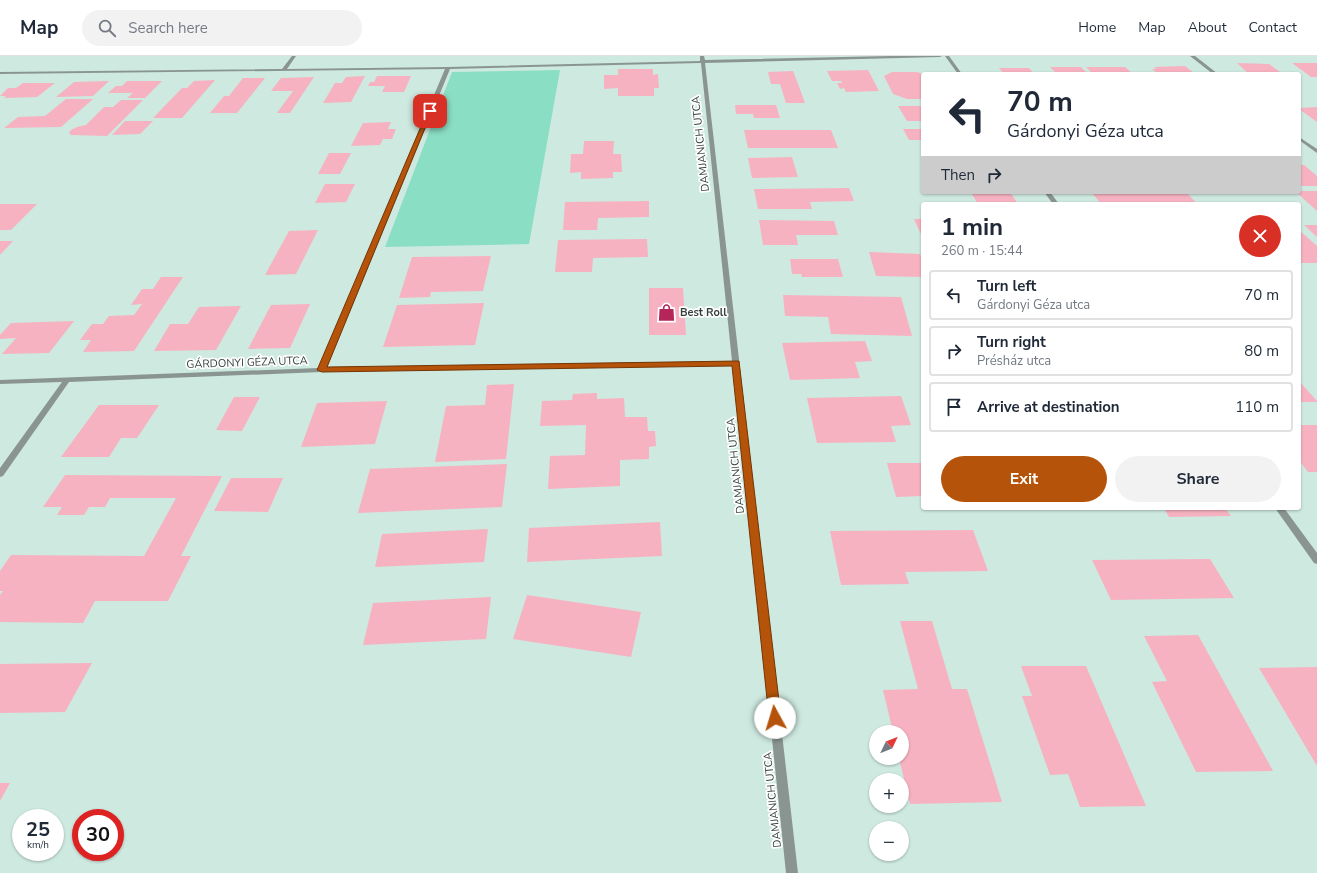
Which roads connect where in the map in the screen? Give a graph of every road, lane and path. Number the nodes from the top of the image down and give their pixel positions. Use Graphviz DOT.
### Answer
graph roads {
  1 [pos="294,56"];
  2 [pos="940,56"];
  3 [pos="947,56"];
  4 [pos="1192,56"];
  5 [pos="702,59"];
  6 [pos="448,68"];
  7 [pos="284,70"];
  8 [pos="959,72"];
  9 [pos="1213,72"];
  10 [pos="0,73"];
  11 [pos="1301,140"];
  12 [pos="1317,152"];
  13 [pos="736,363"];
  14 [pos="322,370"];
  15 [pos="67,380"];
  16 [pos="0,382"];
  17 [pos="0,474"];
  18 [pos="1280,510"];
  19 [pos="1317,560"];
  20 [pos="792,873"];
  1 -- 7 [label="street"];
  2 -- 5 [label="street"];
  3 -- 8 [label="street"];
  4 -- 9 [label="street"];
  5 -- 6 [label="street"];
  5 -- 13 [label="street, DAMJANICH UTCA"];
  6 -- 7 [label="street"];
  6 -- 14 [label="street"];
  7 -- 10 [label="street"];
  11 -- 12 [label="street"];
  13 -- 14 [label="street, GÁRDONYI GÉZA UTCA"];
  13 -- 20 [label="street, DAMJANICH UTCA"];
  14 -- 15 [label="street, GÁRDONYI GÉZA UTCA"];
  15 -- 16 [label="street, GÁRDONYI GÉZA UTCA"];
  15 -- 17 [label="street"];
  18 -- 19 [label="street"];
}
